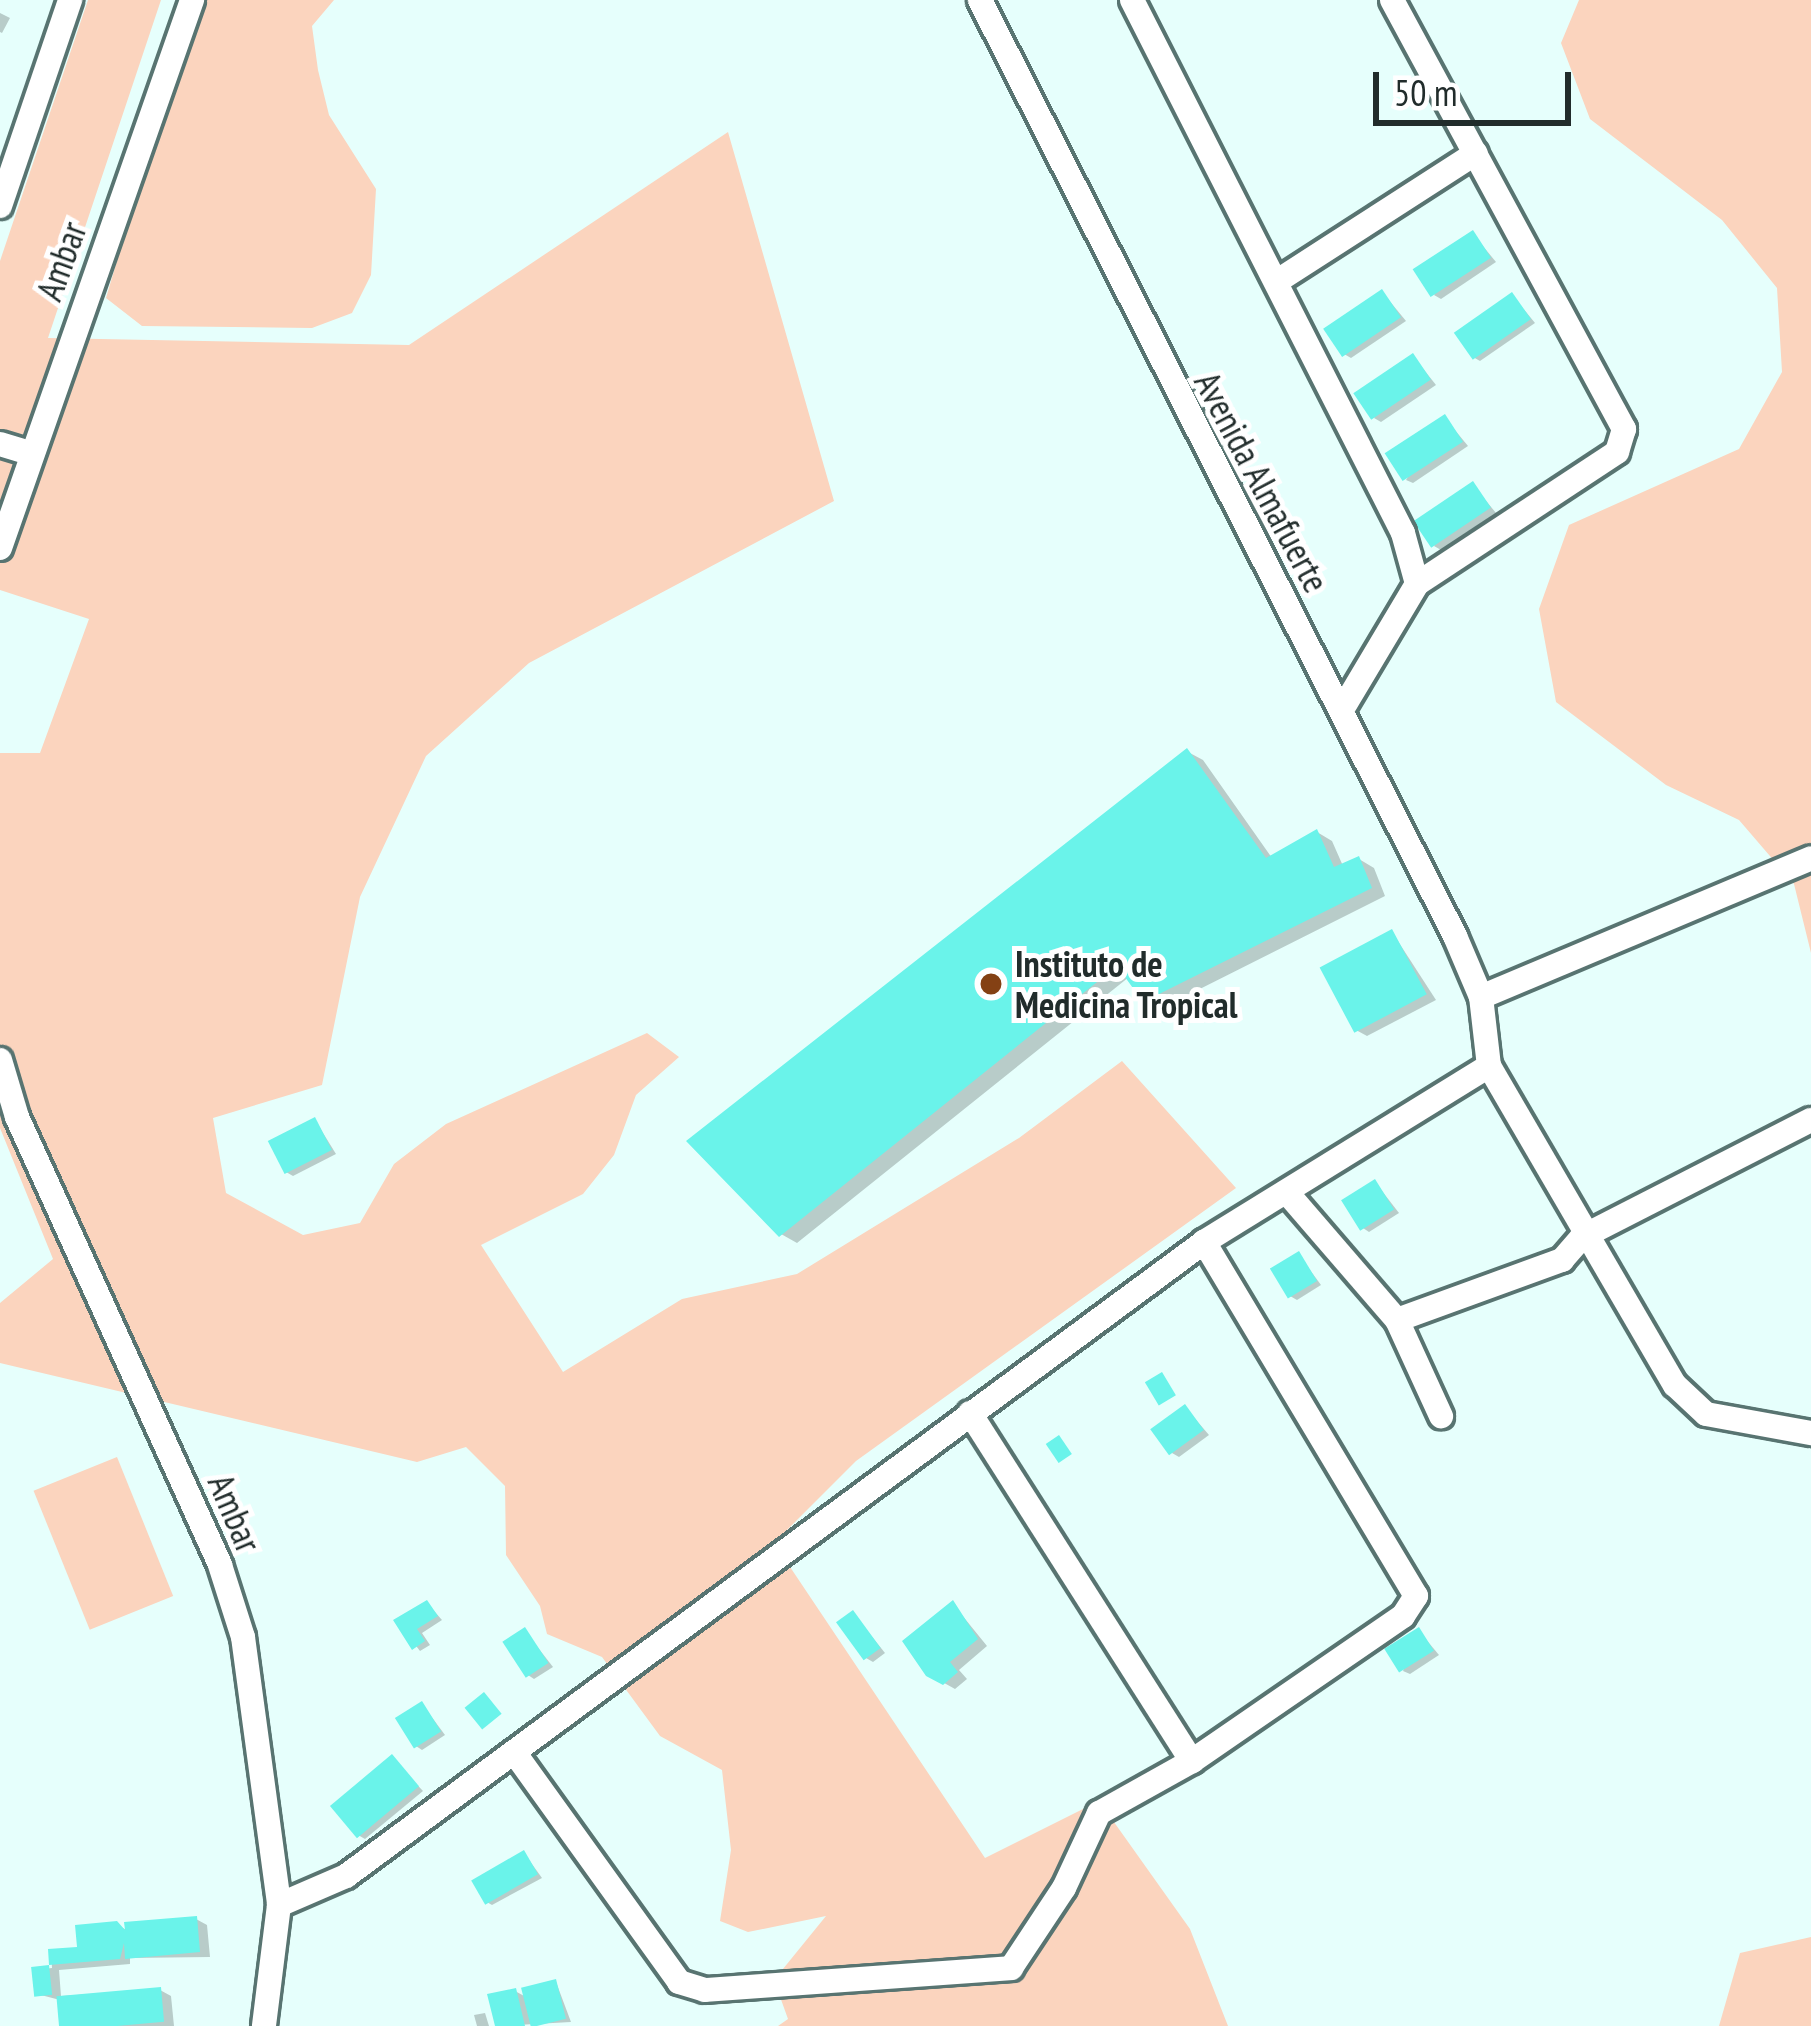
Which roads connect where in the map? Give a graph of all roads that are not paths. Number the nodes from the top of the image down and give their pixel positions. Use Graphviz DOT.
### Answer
graph roads {
  1 [pos="70,0"];
  2 [pos="192,0"];
  3 [pos="980,0"];
  4 [pos="1132,0"];
  5 [pos="1392,0"];
  6 [pos="1476,153"];
  7 [pos="0,206"];
  8 [pos="1279,280"];
  9 [pos="0,444"];
  10 [pos="30,453"];
  11 [pos="0,548"];
  12 [pos="1417,584"];
  13 [pos="1343,708"];
  14 [pos="1811,858"];
  15 [pos="1481,997"];
  16 [pos="0,1060"];
  17 [pos="1489,1066"];
  18 [pos="1811,1120"];
  19 [pos="1289,1195"];
  20 [pos="1582,1238"];
  21 [pos="1204,1242"];
  22 [pos="1397,1319"];
  23 [pos="970,1413"];
  24 [pos="1441,1417"];
  25 [pos="1811,1433"];
  26 [pos="514,1751"];
  27 [pos="1192,1761"];
  28 [pos="279,1905"];
  29 [pos="265,2026"];
  1 -- 7 [label="street"];
  2 -- 10 [label="street, Ambar"];
  3 -- 13 [label="street, Avenida Almafuerte"];
  4 -- 8 [label="street"];
  5 -- 6 [label="street"];
  6 -- 8 [label="street"];
  6 -- 12 [label="street"];
  8 -- 12 [label="street"];
  9 -- 10 [label="street"];
  10 -- 11 [label="street, Ambar"];
  12 -- 13 [label="street"];
  13 -- 15 [label="street, Avenida Almafuerte"];
  14 -- 15 [label="street"];
  15 -- 17 [label="street, Avenida Almafuerte"];
  16 -- 28 [label="street, Ambar"];
  17 -- 19 [label="street"];
  17 -- 20 [label="street"];
  18 -- 20 [label="street"];
  19 -- 21 [label="street"];
  19 -- 22 [label="street"];
  20 -- 22 [label="street"];
  20 -- 25 [label="street"];
  21 -- 23 [label="street"];
  21 -- 27 [label="street"];
  22 -- 24 [label="street"];
  23 -- 26 [label="street"];
  23 -- 27 [label="street"];
  26 -- 27 [label="street"];
  26 -- 28 [label="street"];
  28 -- 29 [label="street, Ambar"];
}
